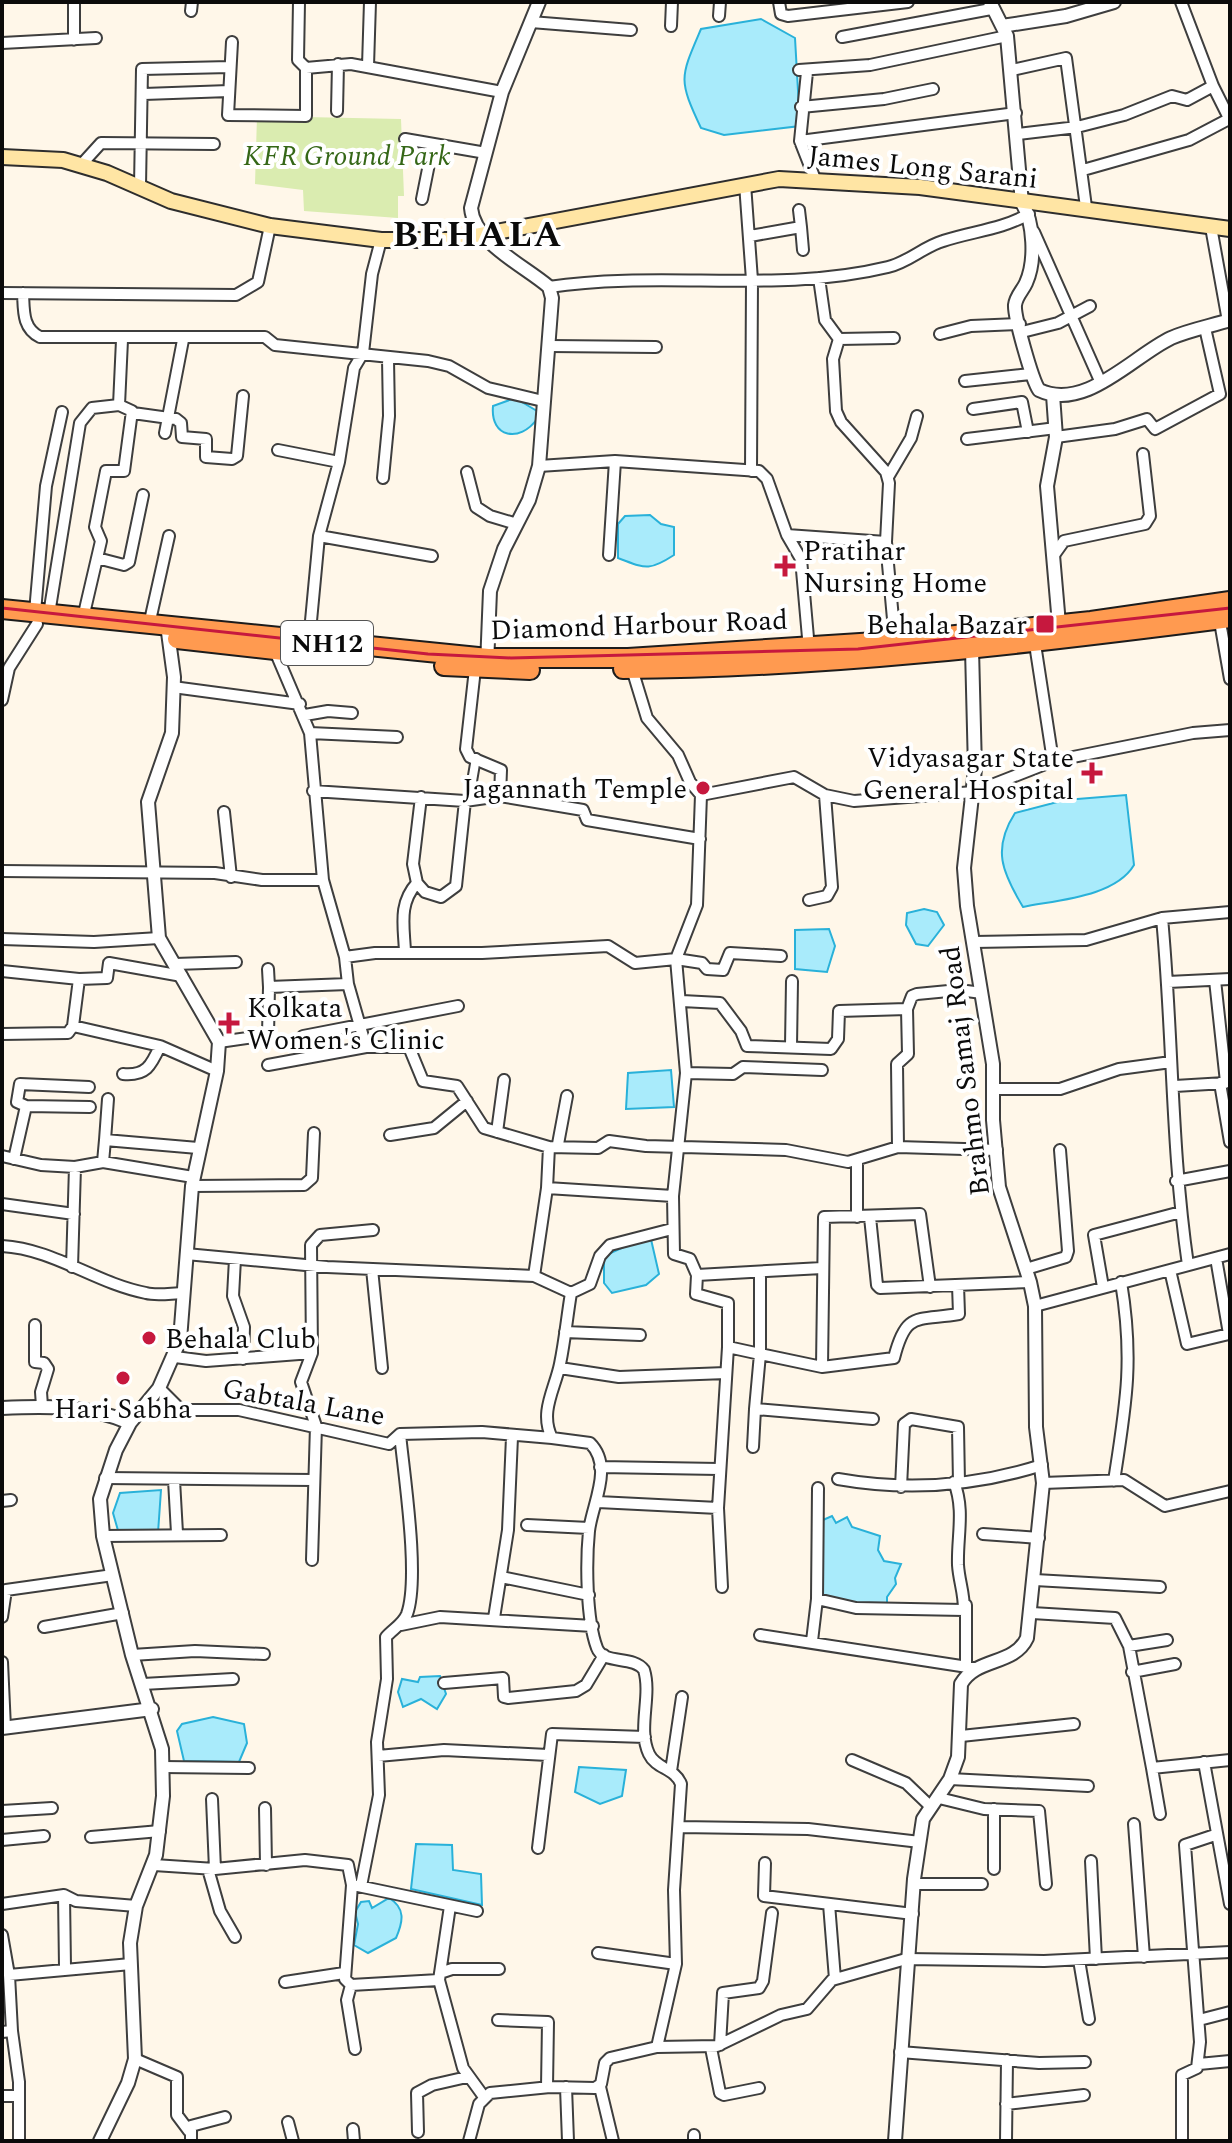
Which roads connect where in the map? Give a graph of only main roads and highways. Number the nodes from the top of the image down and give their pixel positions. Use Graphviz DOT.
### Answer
graph roads {
  1 [pos="2,157"];
  2 [pos="1230,229"];
  3 [pos="2,609"];
  4 [pos="1224,610"];
  5 [pos="40,617"];
  6 [pos="2,621"];
  7 [pos="161,629"];
  8 [pos="810,654"];
  9 [pos="483,666"];
  1 -- 2 [label="main road, James Long Sarani"];
  3 -- 5 [label="highway, Diamond Harbour Road / NH12"];
  4 -- 8 [label="highway, Diamond Harbour Road / NH12"];
  4 -- 8 [label="highway, Diamond Harbour Road / NH12"];
  5 -- 6 [label="highway, Diamond Harbour Road / NH12"];
  5 -- 7 [label="highway, Diamond Harbour Road / NH12"];
  5 -- 7 [label="highway, Diamond Harbour Road / NH12"];
  7 -- 9 [label="highway, Diamond Harbour Road / NH12"];
  7 -- 9 [label="highway, Diamond Harbour Road / NH12"];
  8 -- 9 [label="highway, Diamond Harbour Road / NH12"];
  8 -- 9 [label="highway, Diamond Harbour Road / NH12"];
}
